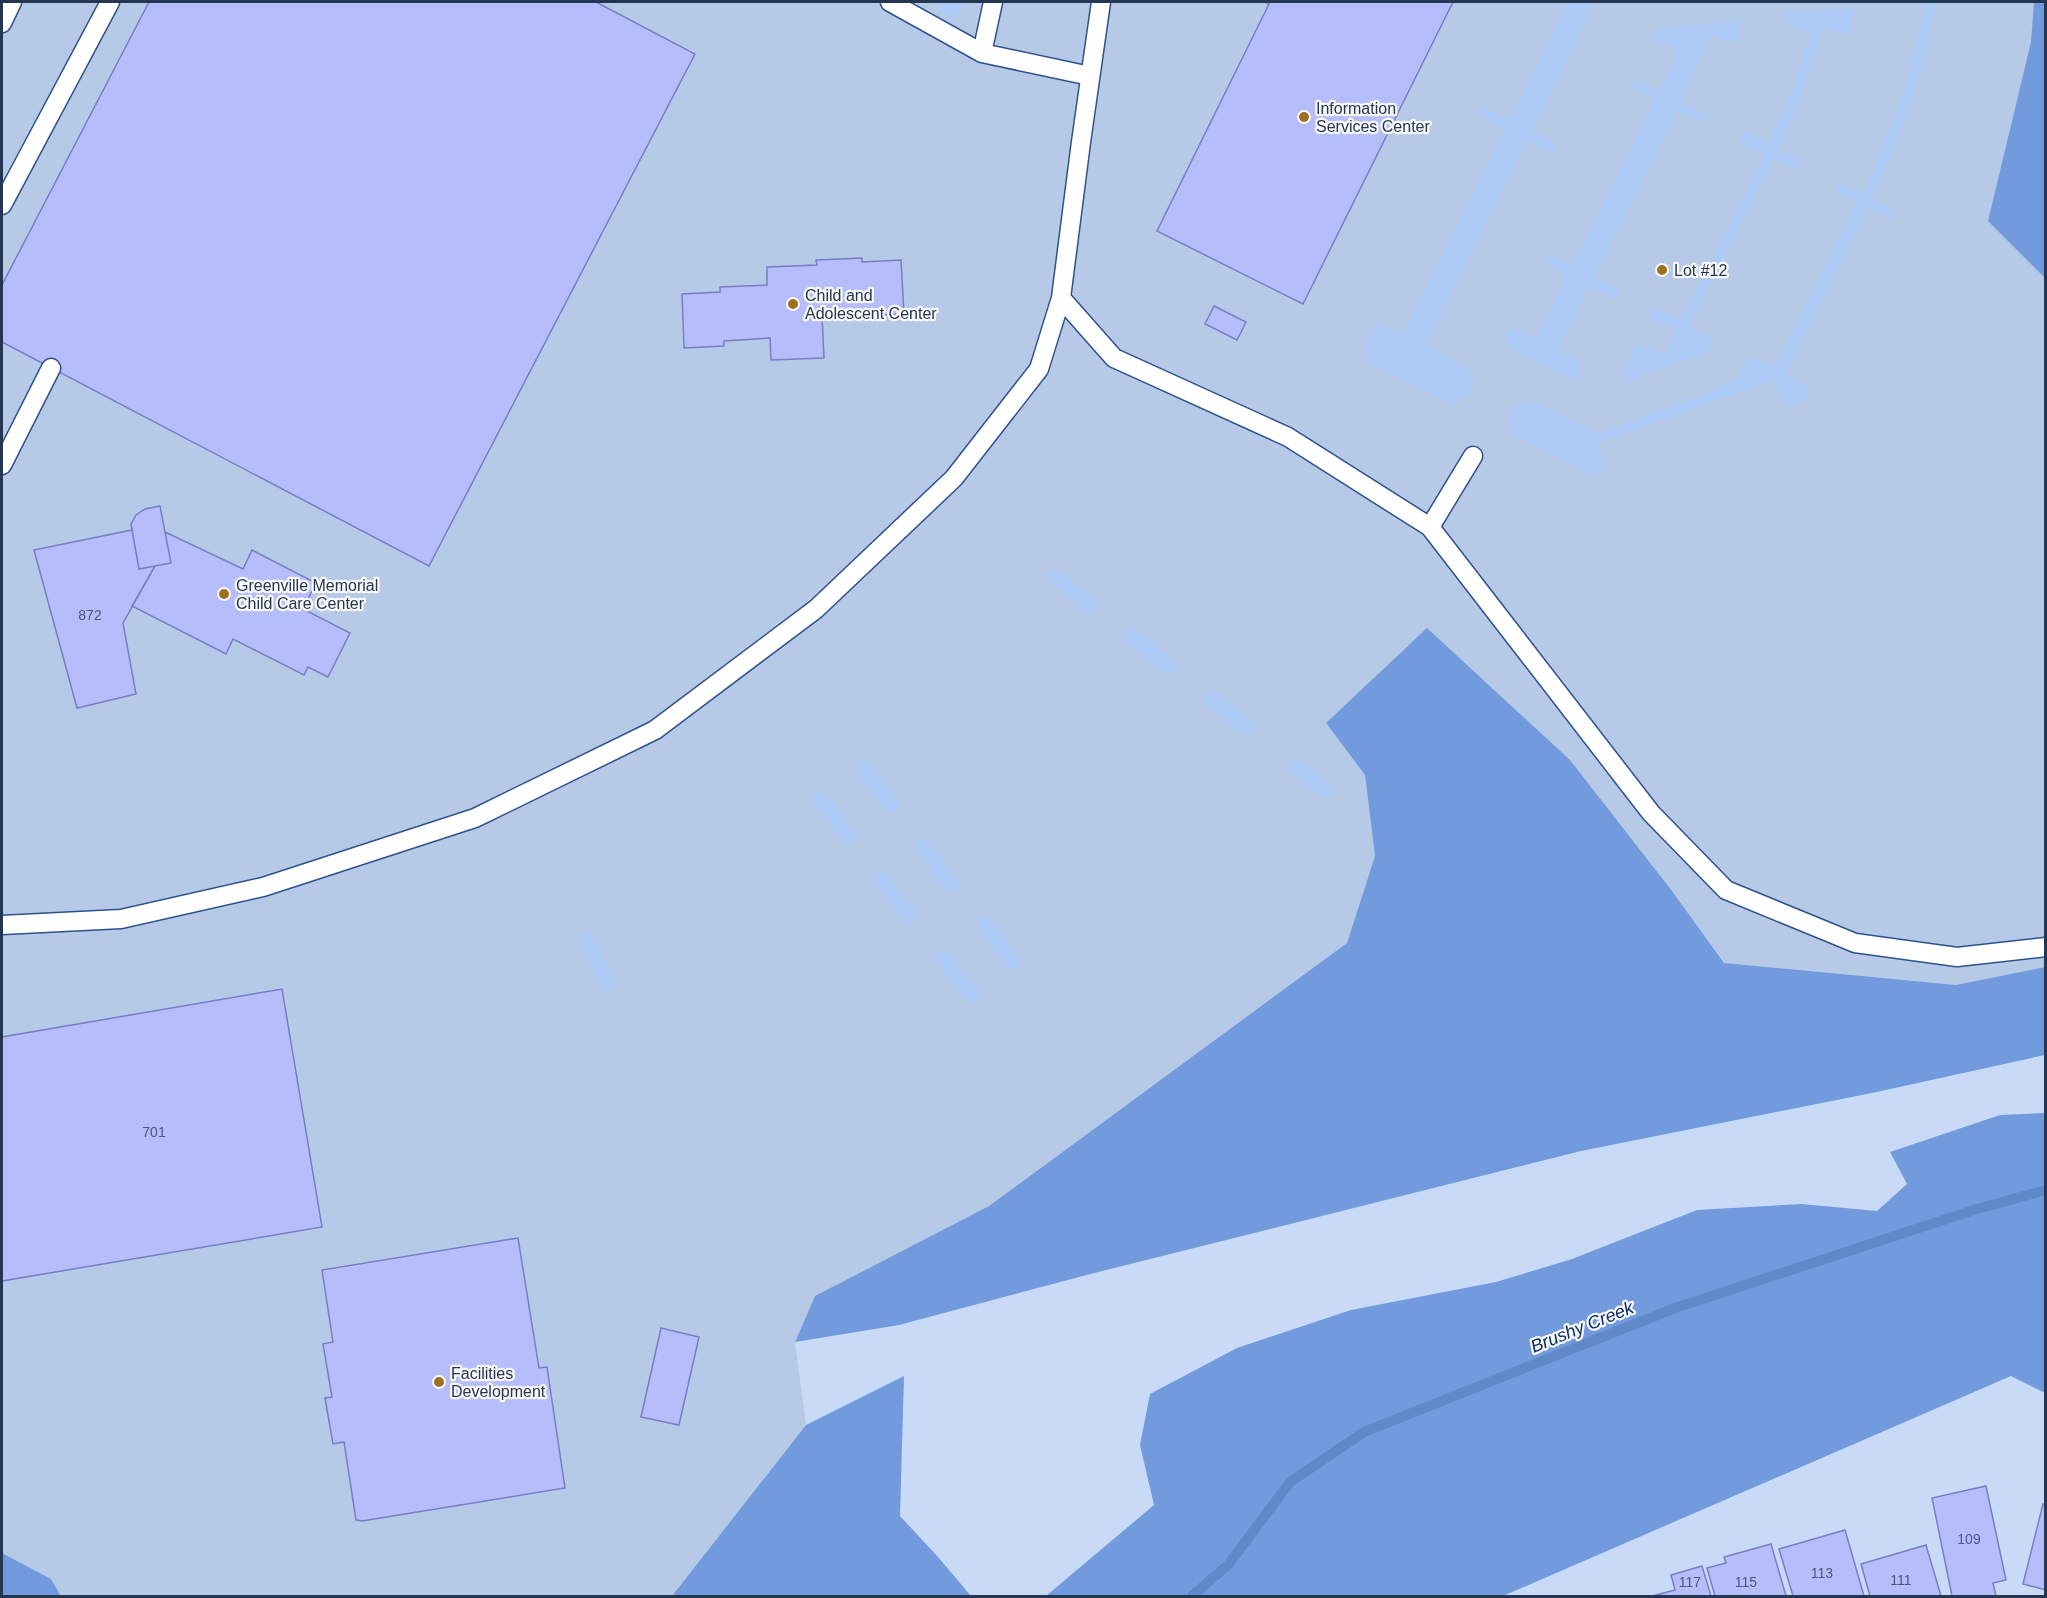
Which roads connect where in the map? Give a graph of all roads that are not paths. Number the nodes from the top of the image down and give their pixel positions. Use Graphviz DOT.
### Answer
graph roads {
  1 [pos="12,2"];
  2 [pos="110,2"];
  3 [pos="890,2"];
  4 [pos="993,2"];
  5 [pos="1101,2"];
  6 [pos="2,23"];
  7 [pos="982,53"];
  8 [pos="1090,76"];
  9 [pos="2,206"];
  10 [pos="1061,297"];
  11 [pos="51,368"];
  12 [pos="1473,456"];
  13 [pos="2,465"];
  14 [pos="1430,527"];
  15 [pos="2,925"];
  16 [pos="2046,946"];
  1 -- 6 [label="lane"];
  2 -- 9 [label="lane"];
  3 -- 7 [label="lane"];
  4 -- 7 [label="lane"];
  5 -- 8 [label="lane"];
  7 -- 8 [label="lane"];
  8 -- 10 [label="lane"];
  10 -- 14 [label="lane"];
  10 -- 15 [label="lane"];
  11 -- 13 [label="lane"];
  12 -- 14 [label="lane"];
  14 -- 16 [label="lane"];
}
